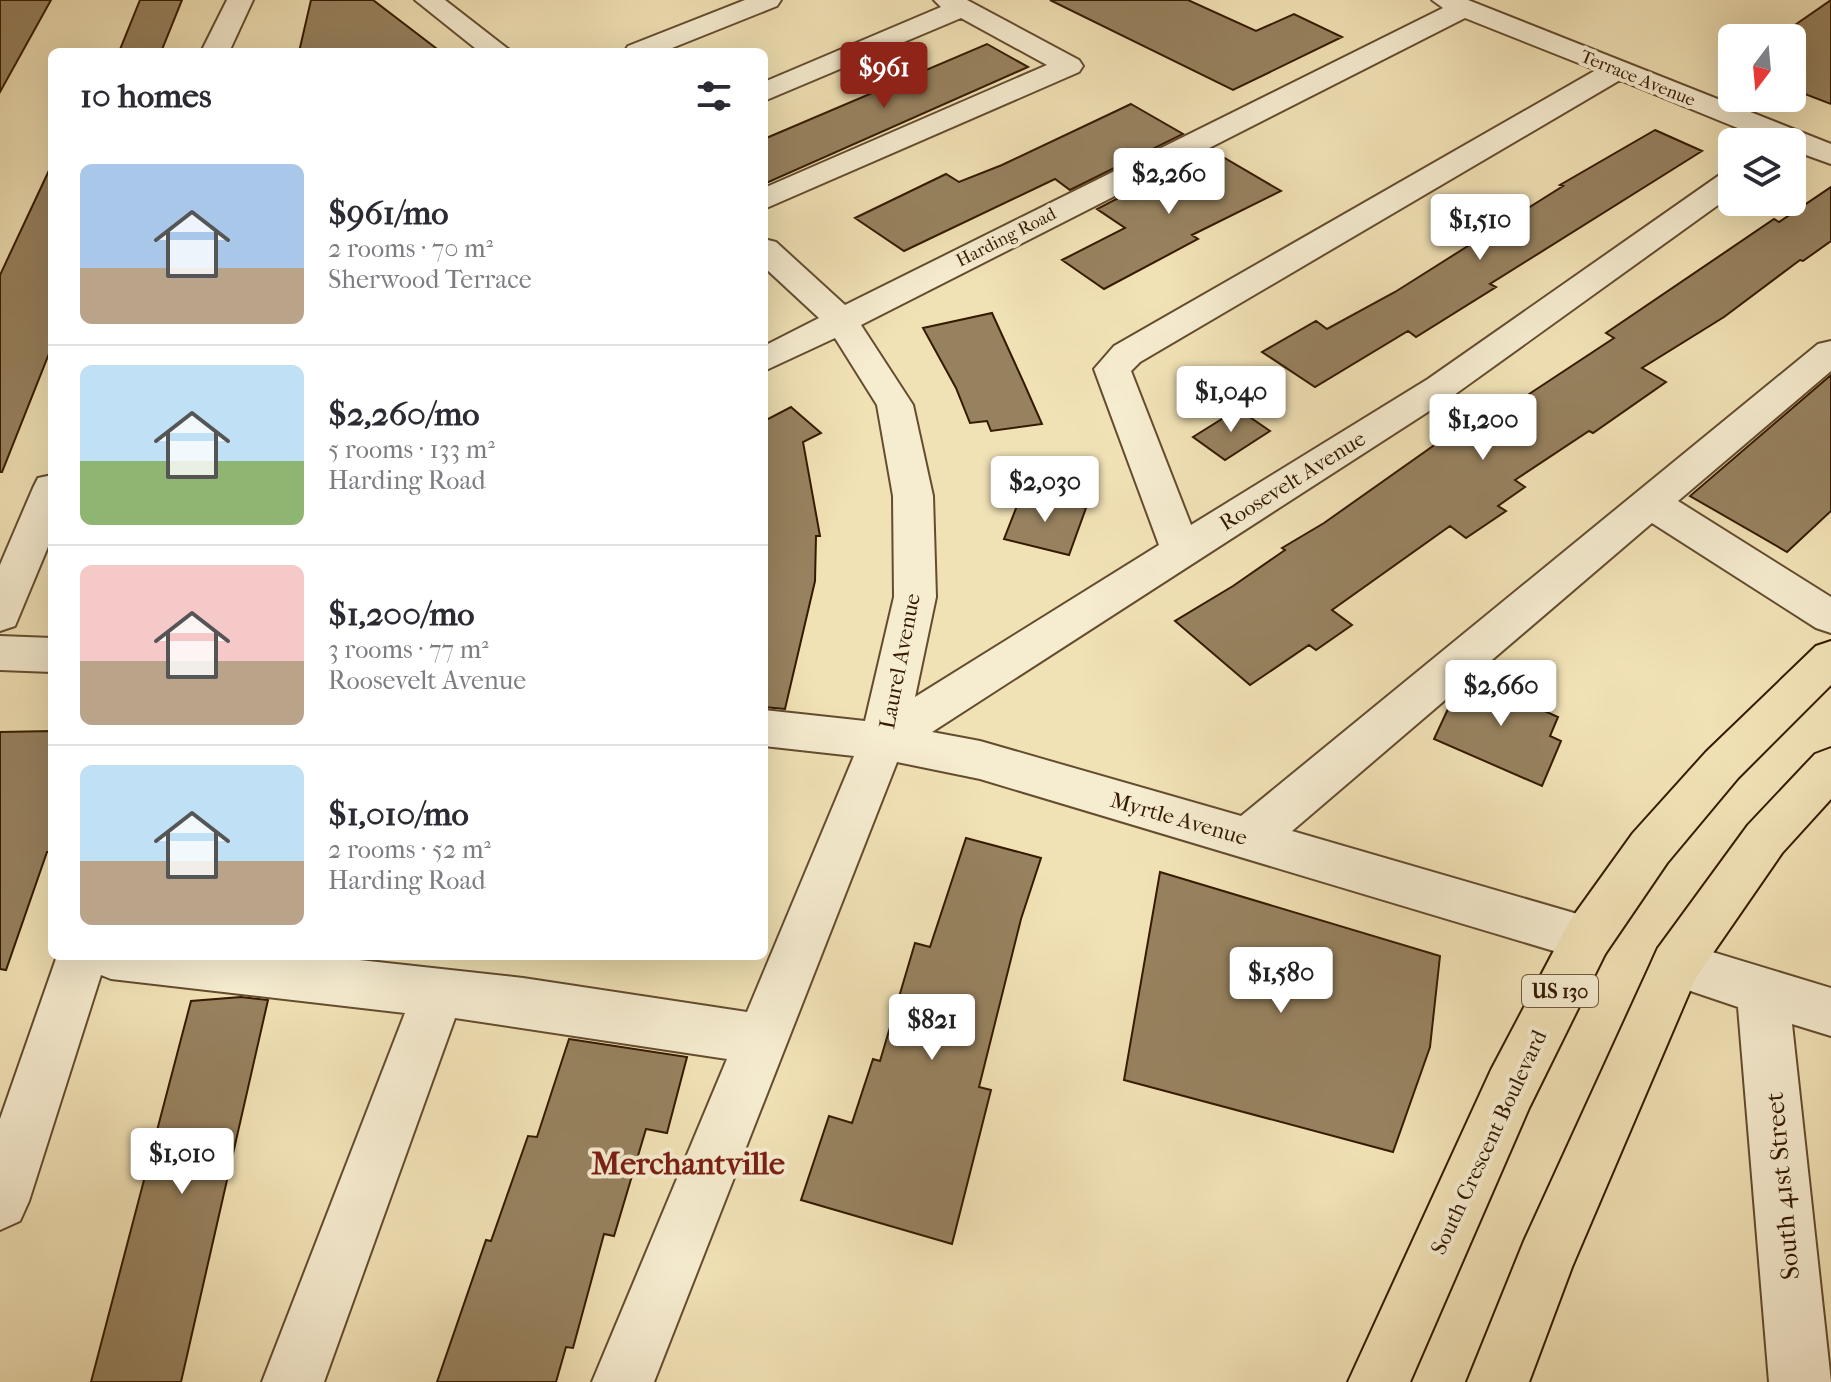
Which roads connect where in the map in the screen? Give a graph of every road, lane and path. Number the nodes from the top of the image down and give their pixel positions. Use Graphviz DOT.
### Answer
graph roads {
  1 [pos="240,0"];
  2 [pos="428,0"];
  3 [pos="768,0"];
  4 [pos="954,4"];
  5 [pos="1454,4"];
  6 [pos="217,48"];
  7 [pos="493,48"];
  8 [pos="648,48"];
  9 [pos="1617,70"];
  10 [pos="768,90"];
  11 [pos="1758,128"];
  12 [pos="1806,147"];
  13 [pos="1831,155"];
  14 [pos="1718,191"];
  15 [pos="768,198"];
  16 [pos="768,253"];
  17 [pos="841,320"];
  18 [pos="1831,352"];
  19 [pos="768,358"];
  20 [pos="48,498"];
  21 [pos="1649,502"];
  22 [pos="1181,550"];
  23 [pos="0,615"];
  24 [pos="1831,617"];
  25 [pos="0,653"];
  26 [pos="48,655"];
  27 [pos="1831,658"];
  28 [pos="768,728"];
  29 [pos="883,741"];
  30 [pos="1831,767"];
  31 [pos="1248,839"];
  32 [pos="1587,938"];
  33 [pos="81,960"];
  34 [pos="147,960"];
  35 [pos="1676,964"];
  36 [pos="1763,991"];
  37 [pos="439,992"];
  38 [pos="1831,1012"];
  39 [pos="762,1039"];
  40 [pos="0,1201"];
  41 [pos="1812,1315"];
  42 [pos="293,1382"];
  43 [pos="623,1382"];
  44 [pos="1379,1382"];
  45 [pos="1498,1382"];
  46 [pos="1800,1382"];
  1 -- 6 [label="street"];
  2 -- 7 [label="street"];
  3 -- 8 [label="street"];
  4 -- 10 [label="street"];
  4 -- 15 [label="street"];
  5 -- 9 [label="street, Terrace Avenue"];
  5 -- 17 [label="street, Harding Road"];
  9 -- 11 [label="street, Terrace Avenue"];
  9 -- 22 [label="street"];
  12 -- 13 [label="street, Terrace Avenue"];
  14 -- 22 [label="street, Roosevelt Avenue"];
  16 -- 17 [label="street, Laurel Avenue"];
  17 -- 19 [label="street, Harding Road"];
  17 -- 29 [label="street, Laurel Avenue"];
  18 -- 21 [label="street"];
  20 -- 23 [label="street"];
  21 -- 24 [label="street"];
  21 -- 31 [label="street"];
  22 -- 29 [label="street, Roosevelt Avenue"];
  25 -- 26 [label="street"];
  27 -- 32 [label="highway, South Crescent Boulevard / US 130"];
  28 -- 29 [label="street, Myrtle Avenue"];
  29 -- 31 [label="street, Myrtle Avenue"];
  29 -- 39 [label="street, Laurel Avenue"];
  30 -- 35 [label="highway"];
  31 -- 32 [label="street, Myrtle Avenue"];
  32 -- 44 [label="highway, South Crescent Boulevard / US 130"];
  33 -- 40 [label="street"];
  34 -- 37 [label="street"];
  35 -- 36 [label="street"];
  35 -- 45 [label="highway"];
  36 -- 38 [label="street"];
  36 -- 41 [label="street, South 41st Street"];
  37 -- 39 [label="street"];
  37 -- 42 [label="street"];
  39 -- 43 [label="street, Laurel Avenue"];
  41 -- 46 [label="street, South 41st Street"];
}
